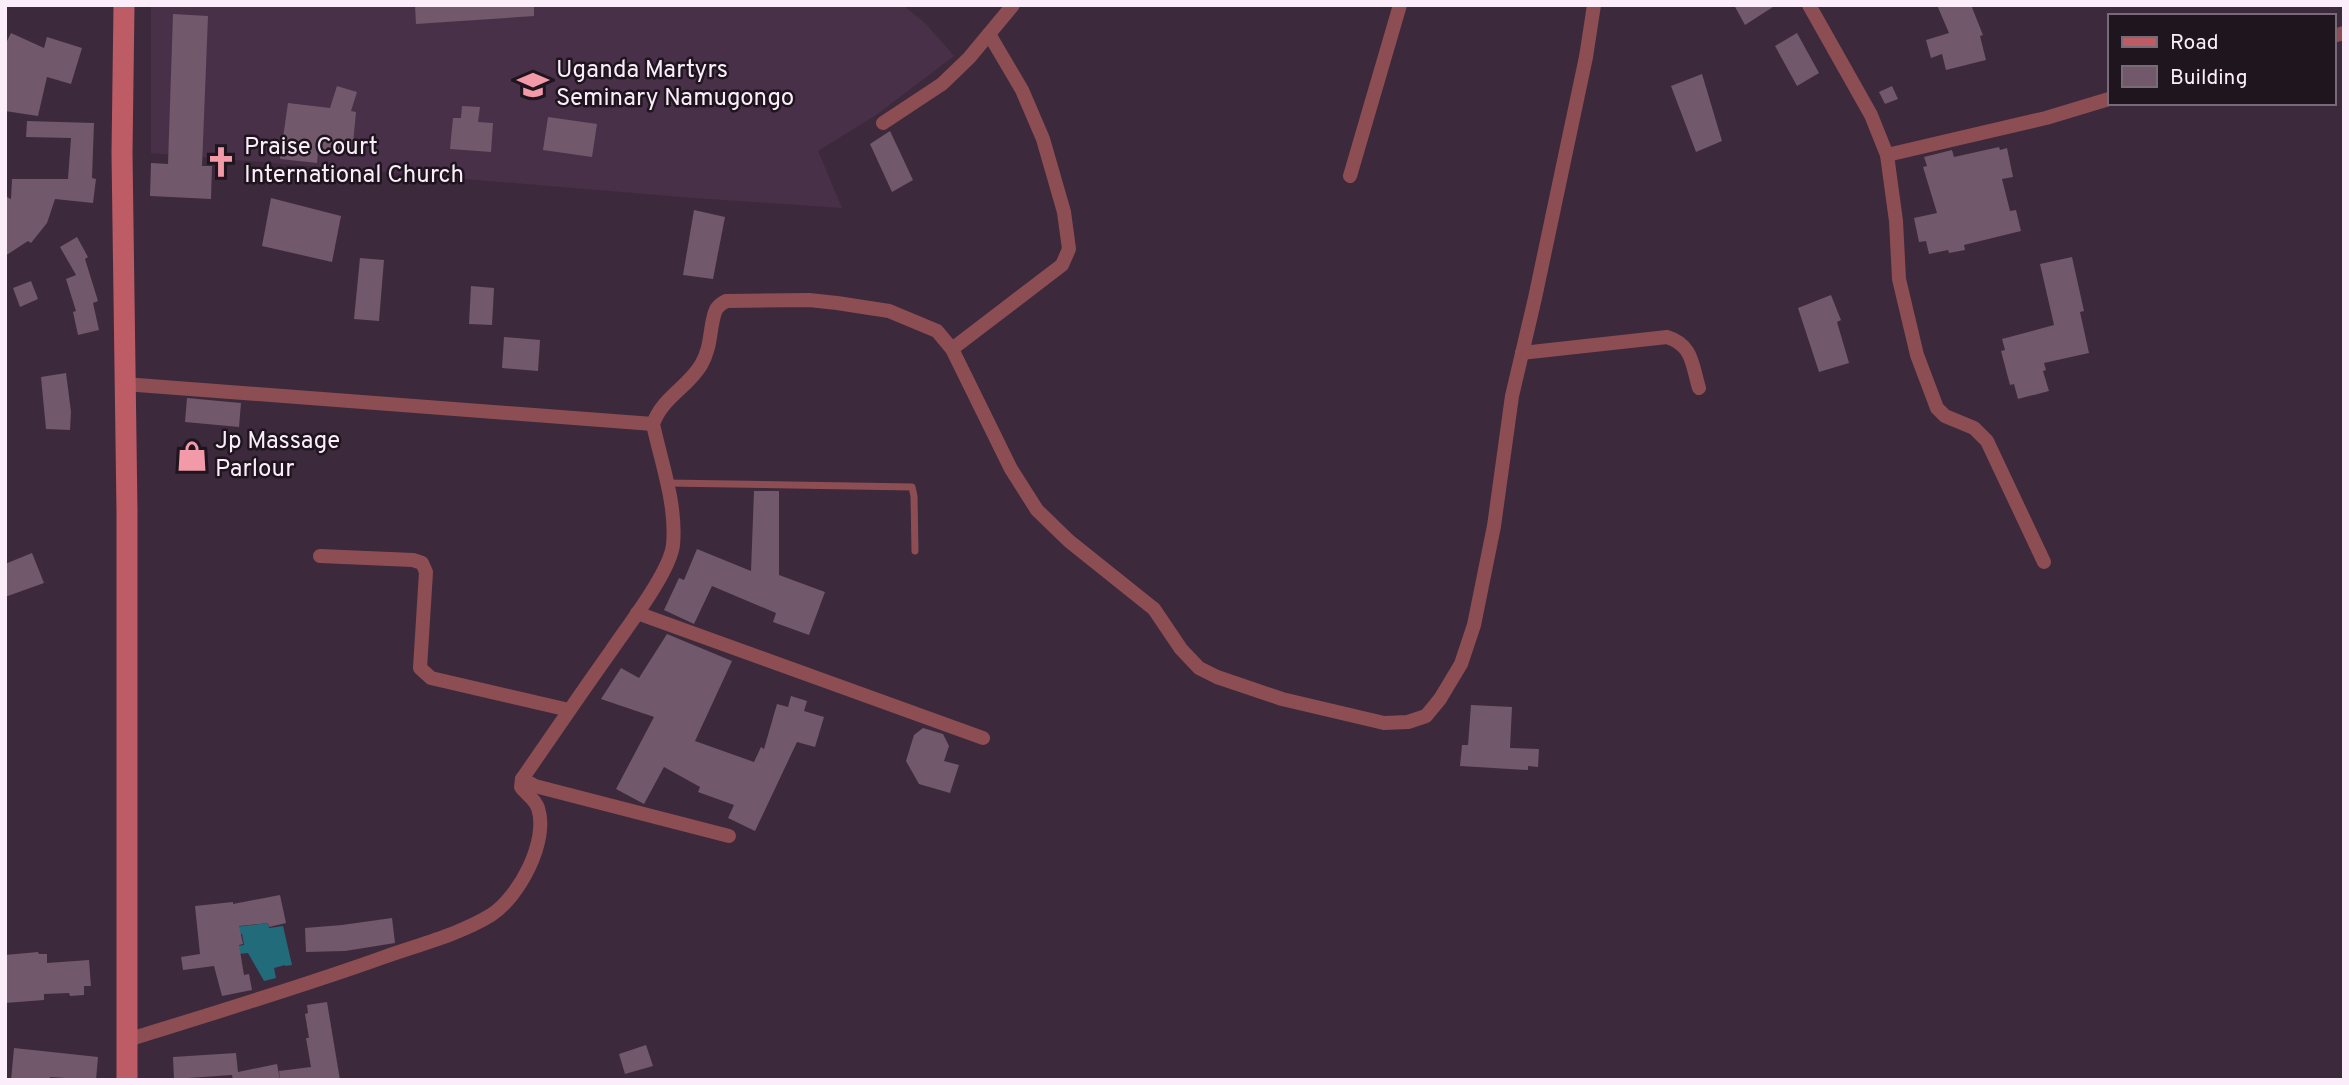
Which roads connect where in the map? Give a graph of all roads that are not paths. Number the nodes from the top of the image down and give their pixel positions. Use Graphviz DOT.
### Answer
graph roads {
  1 [pos="124,5"];
  2 [pos="1013,5"];
  3 [pos="1400,5"];
  4 [pos="1594,5"];
  5 [pos="1809,5"];
  6 [pos="989,34"];
  7 [pos="2108,99"];
  8 [pos="883,123"];
  9 [pos="1887,155"];
  10 [pos="1350,176"];
  11 [pos="952,349"];
  12 [pos="1522,353"];
  13 [pos="124,384"];
  14 [pos="1699,388"];
  15 [pos="653,424"];
  16 [pos="666,483"];
  17 [pos="915,551"];
  18 [pos="320,556"];
  19 [pos="2044,562"];
  20 [pos="637,613"];
  21 [pos="569,710"];
  22 [pos="983,737"];
  23 [pos="522,779"];
  24 [pos="729,836"];
  25 [pos="127,1040"];
  26 [pos="127,1080"];
  1 -- 13 [label="main road"];
  2 -- 6 [label="street"];
  3 -- 10 [label="street"];
  4 -- 12 [label="street"];
  5 -- 9 [label="street"];
  6 -- 8 [label="street"];
  6 -- 11 [label="street"];
  7 -- 9 [label="street"];
  9 -- 19 [label="street"];
  11 -- 12 [label="street"];
  11 -- 15 [label="street"];
  12 -- 14 [label="street"];
  13 -- 15 [label="street"];
  13 -- 25 [label="main road"];
  15 -- 16 [label="street"];
  16 -- 17 [label="lane"];
  16 -- 20 [label="street"];
  18 -- 21 [label="street"];
  20 -- 21 [label="street"];
  20 -- 22 [label="street"];
  21 -- 23 [label="street"];
  23 -- 24 [label="street"];
  23 -- 25 [label="street"];
  25 -- 26 [label="main road"];
}
